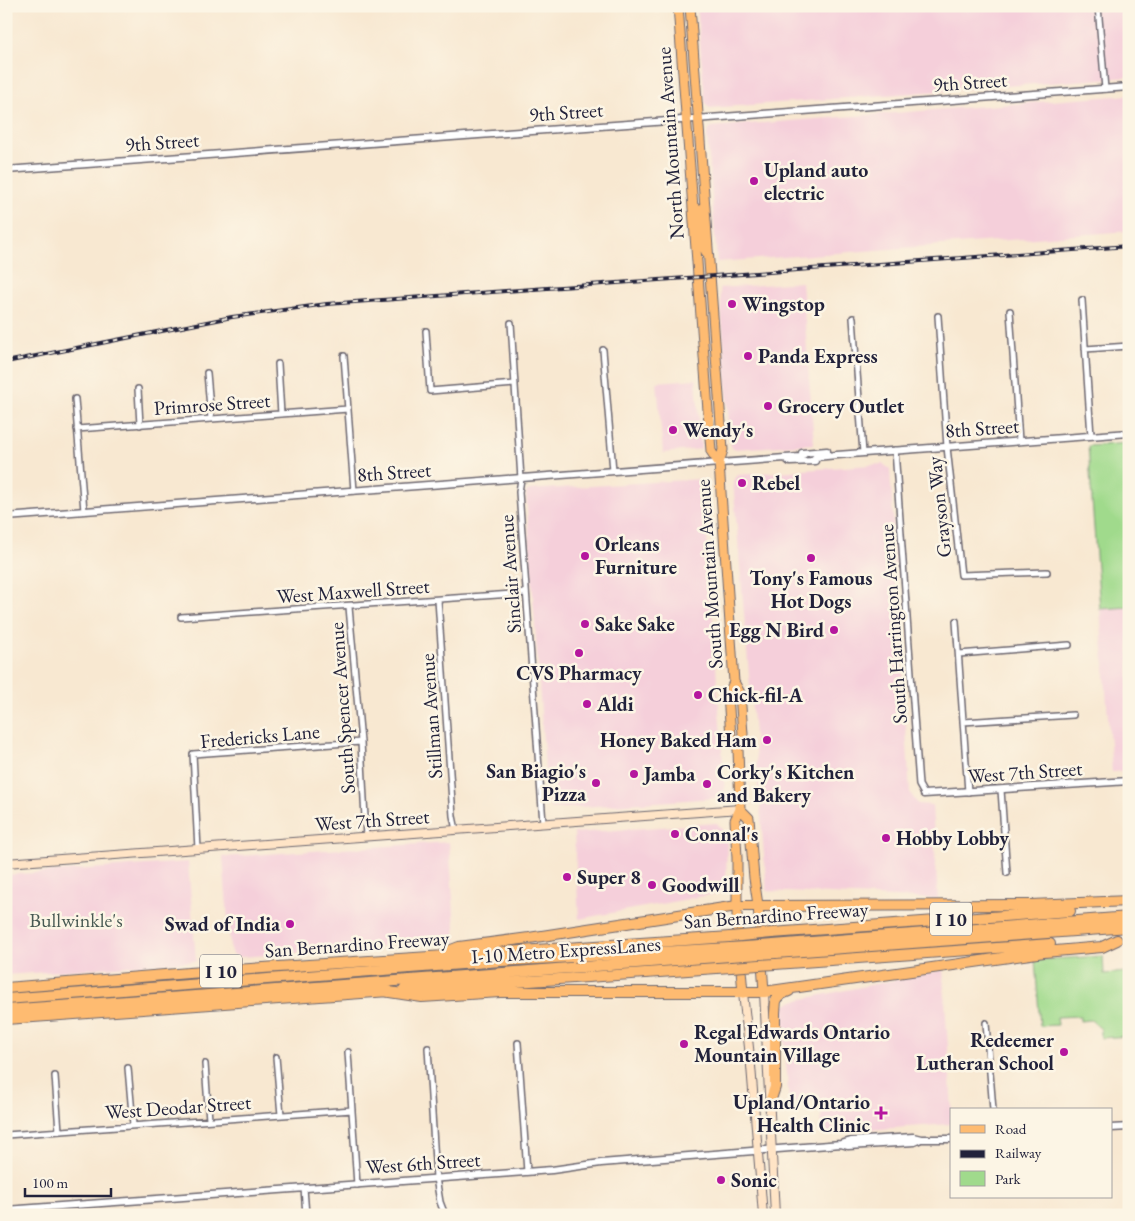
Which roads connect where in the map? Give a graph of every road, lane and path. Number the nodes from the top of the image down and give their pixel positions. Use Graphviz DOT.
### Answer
graph roads {
  1 [pos="678,6"];
  2 [pos="683,6"];
  3 [pos="690,6"];
  4 [pos="1098,6"];
  5 [pos="691,24"];
  6 [pos="679,25"];
  7 [pos="694,67"];
  8 [pos="1129,87"];
  9 [pos="1105,89"];
  10 [pos="699,118"];
  11 [pos="686,119"];
  12 [pos="689,165"];
  13 [pos="6,170"];
  14 [pos="693,206"];
  15 [pos="705,206"];
  16 [pos="709,259"];
  17 [pos="710,276"];
  18 [pos="697,277"];
  19 [pos="699,298"];
  20 [pos="1082,300"];
  21 [pos="1010,311"];
  22 [pos="938,316"];
  23 [pos="853,318"];
  24 [pos="511,323"];
  25 [pos="426,331"];
  26 [pos="1129,346"];
  27 [pos="1085,349"];
  28 [pos="603,350"];
  29 [pos="344,356"];
  30 [pos="278,364"];
  31 [pos="717,371"];
  32 [pos="207,373"];
  33 [pos="705,376"];
  34 [pos="515,384"];
  35 [pos="138,389"];
  36 [pos="75,399"];
  37 [pos="348,409"];
  38 [pos="720,410"];
  39 [pos="281,414"];
  40 [pos="211,420"];
  41 [pos="140,425"];
  42 [pos="77,429"];
  43 [pos="1129,434"];
  44 [pos="1091,436"];
  45 [pos="1019,442"];
  46 [pos="947,447"];
  47 [pos="895,450"];
  48 [pos="863,453"];
  49 [pos="837,454"];
  50 [pos="785,458"];
  51 [pos="719,463"];
  52 [pos="613,472"];
  53 [pos="521,479"];
  54 [pos="354,491"];
  55 [pos="84,511"];
  56 [pos="6,517"];
  57 [pos="1047,572"];
  58 [pos="526,593"];
  59 [pos="438,600"];
  60 [pos="349,606"];
  61 [pos="181,617"];
  62 [pos="956,622"];
  63 [pos="1069,645"];
  64 [pos="959,654"];
  65 [pos="1073,715"];
  66 [pos="963,722"];
  67 [pos="360,742"];
  68 [pos="1129,781"];
  69 [pos="1001,790"];
  70 [pos="968,792"];
  71 [pos="924,794"];
  72 [pos="740,808"];
  73 [pos="543,823"];
  74 [pos="456,830"];
  75 [pos="366,837"];
  76 [pos="198,849"];
  77 [pos="6,863"];
  78 [pos="1007,873"];
  79 [pos="1129,900"];
  80 [pos="758,905"];
  81 [pos="737,906"];
  82 [pos="1129,907"];
  83 [pos="980,917"];
  84 [pos="1129,917"];
  85 [pos="1052,922"];
  86 [pos="1129,927"];
  87 [pos="1026,935"];
  88 [pos="1129,939"];
  89 [pos="1117,940"];
  90 [pos="573,946"];
  91 [pos="775,949"];
  92 [pos="730,952"];
  93 [pos="436,956"];
  94 [pos="869,957"];
  95 [pos="501,961"];
  96 [pos="488,974"];
  97 [pos="545,981"];
  98 [pos="6,988"];
  99 [pos="793,989"];
  100 [pos="383,992"];
  101 [pos="764,992"];
  102 [pos="743,993"];
  103 [pos="6,999"];
  104 [pos="6,1010"];
  105 [pos="6,1019"];
  106 [pos="986,1023"];
  107 [pos="518,1043"];
  108 [pos="428,1048"];
  109 [pos="348,1052"];
  110 [pos="276,1057"];
  111 [pos="205,1064"];
  112 [pos="128,1068"];
  113 [pos="55,1076"];
  114 [pos="770,1099"];
  115 [pos="993,1108"];
  116 [pos="352,1110"];
  117 [pos="281,1115"];
  118 [pos="209,1120"];
  119 [pos="133,1125"];
  120 [pos="1129,1127"];
  121 [pos="1112,1128"];
  122 [pos="59,1131"];
  123 [pos="6,1135"];
  124 [pos="950,1139"];
  125 [pos="772,1149"];
  126 [pos="758,1150"];
  127 [pos="527,1172"];
  128 [pos="436,1178"];
  129 [pos="357,1184"];
  130 [pos="304,1188"];
  131 [pos="6,1210"];
  132 [pos="1129,1214"];
  133 [pos="306,1215"];
  134 [pos="445,1215"];
  135 [pos="763,1215"];
  136 [pos="775,1215"];
  137 [pos="1112,1215"];
  1 -- 6 [label="main road, North Mountain Avenue"];
  2 -- 5 [label="main road"];
  3 -- 5 [label="main road, North Mountain Avenue"];
  4 -- 9 [label="street"];
  5 -- 7 [label="main road, North Mountain Avenue"];
  6 -- 7 [label="main road"];
  6 -- 11 [label="main road, North Mountain Avenue"];
  7 -- 10 [label="main road, North Mountain Avenue"];
  8 -- 9 [label="street, 9th Street"];
  9 -- 10 [label="street, 9th Street"];
  10 -- 11 [label="street, 9th Street"];
  10 -- 15 [label="main road, North Mountain Avenue"];
  11 -- 12 [label="main road, North Mountain Avenue"];
  11 -- 13 [label="street, 9th Street"];
  12 -- 14 [label="main road, North Mountain Avenue"];
  12 -- 15 [label="main road"];
  14 -- 16 [label="main road"];
  14 -- 18 [label="main road, North Mountain Avenue"];
  15 -- 16 [label="main road, North Mountain Avenue"];
  16 -- 17 [label="main road, North Mountain Avenue"];
  17 -- 31 [label="main road, South Mountain Avenue"];
  18 -- 19 [label="main road, South Mountain Avenue"];
  19 -- 31 [label="main road"];
  19 -- 33 [label="main road, South Mountain Avenue"];
  20 -- 27 [label="street"];
  21 -- 45 [label="street"];
  22 -- 46 [label="street, Grayson Way"];
  23 -- 48 [label="street"];
  24 -- 34 [label="street, Sinclair Avenue"];
  25 -- 34 [label="street"];
  26 -- 27 [label="street"];
  27 -- 44 [label="street"];
  28 -- 52 [label="street"];
  29 -- 37 [label="street"];
  30 -- 39 [label="street"];
  31 -- 38 [label="main road, South Mountain Avenue"];
  32 -- 40 [label="street"];
  33 -- 38 [label="main road"];
  33 -- 51 [label="main road, South Mountain Avenue"];
  34 -- 53 [label="street, Sinclair Avenue"];
  35 -- 41 [label="street"];
  36 -- 42 [label="street"];
  37 -- 39 [label="street, Primrose Street"];
  37 -- 54 [label="street"];
  38 -- 51 [label="main road, South Mountain Avenue"];
  39 -- 40 [label="street, Primrose Street"];
  40 -- 41 [label="street, Primrose Street"];
  41 -- 42 [label="street, Primrose Street"];
  42 -- 55 [label="street"];
  43 -- 44 [label="street, 8th Street"];
  44 -- 45 [label="street, 8th Street"];
  45 -- 46 [label="street, 8th Street"];
  46 -- 47 [label="street, 8th Street"];
  46 -- 57 [label="street, Grayson Way"];
  47 -- 48 [label="street, 8th Street"];
  47 -- 71 [label="street, South Harrington Avenue"];
  48 -- 49 [label="street, 8th Street"];
  49 -- 50 [label="street, 8th Street"];
  49 -- 50 [label="street, 8th Street"];
  50 -- 51 [label="street, 8th Street"];
  51 -- 52 [label="street, 8th Street"];
  51 -- 72 [label="main road, South Mountain Avenue"];
  52 -- 53 [label="street, 8th Street"];
  53 -- 54 [label="street, 8th Street"];
  53 -- 58 [label="street, Sinclair Avenue"];
  54 -- 55 [label="street, 8th Street"];
  55 -- 56 [label="street, 8th Street"];
  58 -- 59 [label="street, West Maxwell Street"];
  58 -- 73 [label="street, Sinclair Avenue"];
  59 -- 60 [label="street, West Maxwell Street"];
  59 -- 74 [label="street, Stillman Avenue"];
  60 -- 61 [label="street, West Maxwell Street"];
  60 -- 67 [label="street, South Spencer Avenue"];
  62 -- 64 [label="street"];
  63 -- 64 [label="street"];
  64 -- 66 [label="street"];
  65 -- 66 [label="street"];
  66 -- 70 [label="street"];
  67 -- 75 [label="street, South Spencer Avenue"];
  67 -- 76 [label="street, Fredericks Lane"];
  68 -- 69 [label="street, West 7th Street"];
  69 -- 70 [label="street, West 7th Street"];
  69 -- 78 [label="street"];
  70 -- 71 [label="street, West 7th Street"];
  72 -- 73 [label="main road, West 7th Street"];
  72 -- 80 [label="main road, South Mountain Avenue"];
  72 -- 81 [label="main road, South Mountain Avenue"];
  73 -- 74 [label="main road, West 7th Street"];
  74 -- 75 [label="main road, West 7th Street"];
  75 -- 76 [label="main road, West 7th Street"];
  76 -- 77 [label="main road, West 7th Street"];
  79 -- 80 [label="highway"];
  80 -- 81 [label="highway"];
  80 -- 101 [label="main road, South Mountain Avenue"];
  81 -- 93 [label="highway"];
  81 -- 102 [label="main road, South Mountain Avenue"];
  82 -- 83 [label="highway, San Bernardino Freeway / I 10"];
  83 -- 85 [label="highway"];
  83 -- 90 [label="highway, San Bernardino Freeway / I 10, bridge"];
  84 -- 85 [label="highway, I-10 Metro ExpressLanes"];
  85 -- 91 [label="highway, I-10 Metro ExpressLanes"];
  86 -- 87 [label="highway, I-10 Metro ExpressLanes"];
  87 -- 91 [label="highway, I-10 Metro ExpressLanes"];
  87 -- 94 [label="highway"];
  88 -- 89 [label="highway, I 10"];
  89 -- 94 [label="highway, I 10"];
  89 -- 99 [label="highway"];
  90 -- 93 [label="highway, San Bernardino Freeway / I 10"];
  90 -- 95 [label="highway"];
  91 -- 92 [label="highway, I-10 Metro ExpressLanes, bridge"];
  92 -- 95 [label="highway, I-10 Metro ExpressLanes"];
  92 -- 96 [label="highway, I-10 Metro ExpressLanes"];
  93 -- 98 [label="highway, San Bernardino Freeway / I 10"];
  94 -- 97 [label="highway, I 10, bridge"];
  95 -- 103 [label="highway, I-10 Metro ExpressLanes"];
  96 -- 97 [label="highway"];
  96 -- 104 [label="highway, I-10 Metro ExpressLanes"];
  97 -- 100 [label="highway, I 10"];
  99 -- 101 [label="highway"];
  99 -- 114 [label="highway"];
  100 -- 102 [label="highway"];
  100 -- 105 [label="highway, I 10"];
  101 -- 102 [label="highway"];
  101 -- 114 [label="main road"];
  102 -- 126 [label="main road"];
  106 -- 115 [label="street"];
  107 -- 127 [label="street"];
  108 -- 128 [label="street"];
  109 -- 116 [label="street"];
  110 -- 117 [label="street"];
  111 -- 118 [label="street"];
  112 -- 119 [label="street"];
  113 -- 122 [label="street"];
  114 -- 125 [label="main road"];
  116 -- 117 [label="street, West Deodar Street"];
  116 -- 129 [label="street"];
  117 -- 118 [label="street, West Deodar Street"];
  118 -- 119 [label="street, West Deodar Street"];
  119 -- 122 [label="street, West Deodar Street"];
  120 -- 121 [label="street"];
  122 -- 123 [label="street, West Deodar Street"];
  124 -- 125 [label="street, West 6th Street"];
  125 -- 126 [label="street, West 6th Street"];
  125 -- 136 [label="main road"];
  126 -- 127 [label="street, West 6th Street"];
  126 -- 135 [label="main road"];
  127 -- 128 [label="street, West 6th Street"];
  128 -- 129 [label="street, West 6th Street"];
  128 -- 134 [label="street"];
  129 -- 130 [label="street, West 6th Street"];
  130 -- 131 [label="street, West 6th Street"];
  130 -- 133 [label="street"];
  132 -- 137 [label="street"];
}
